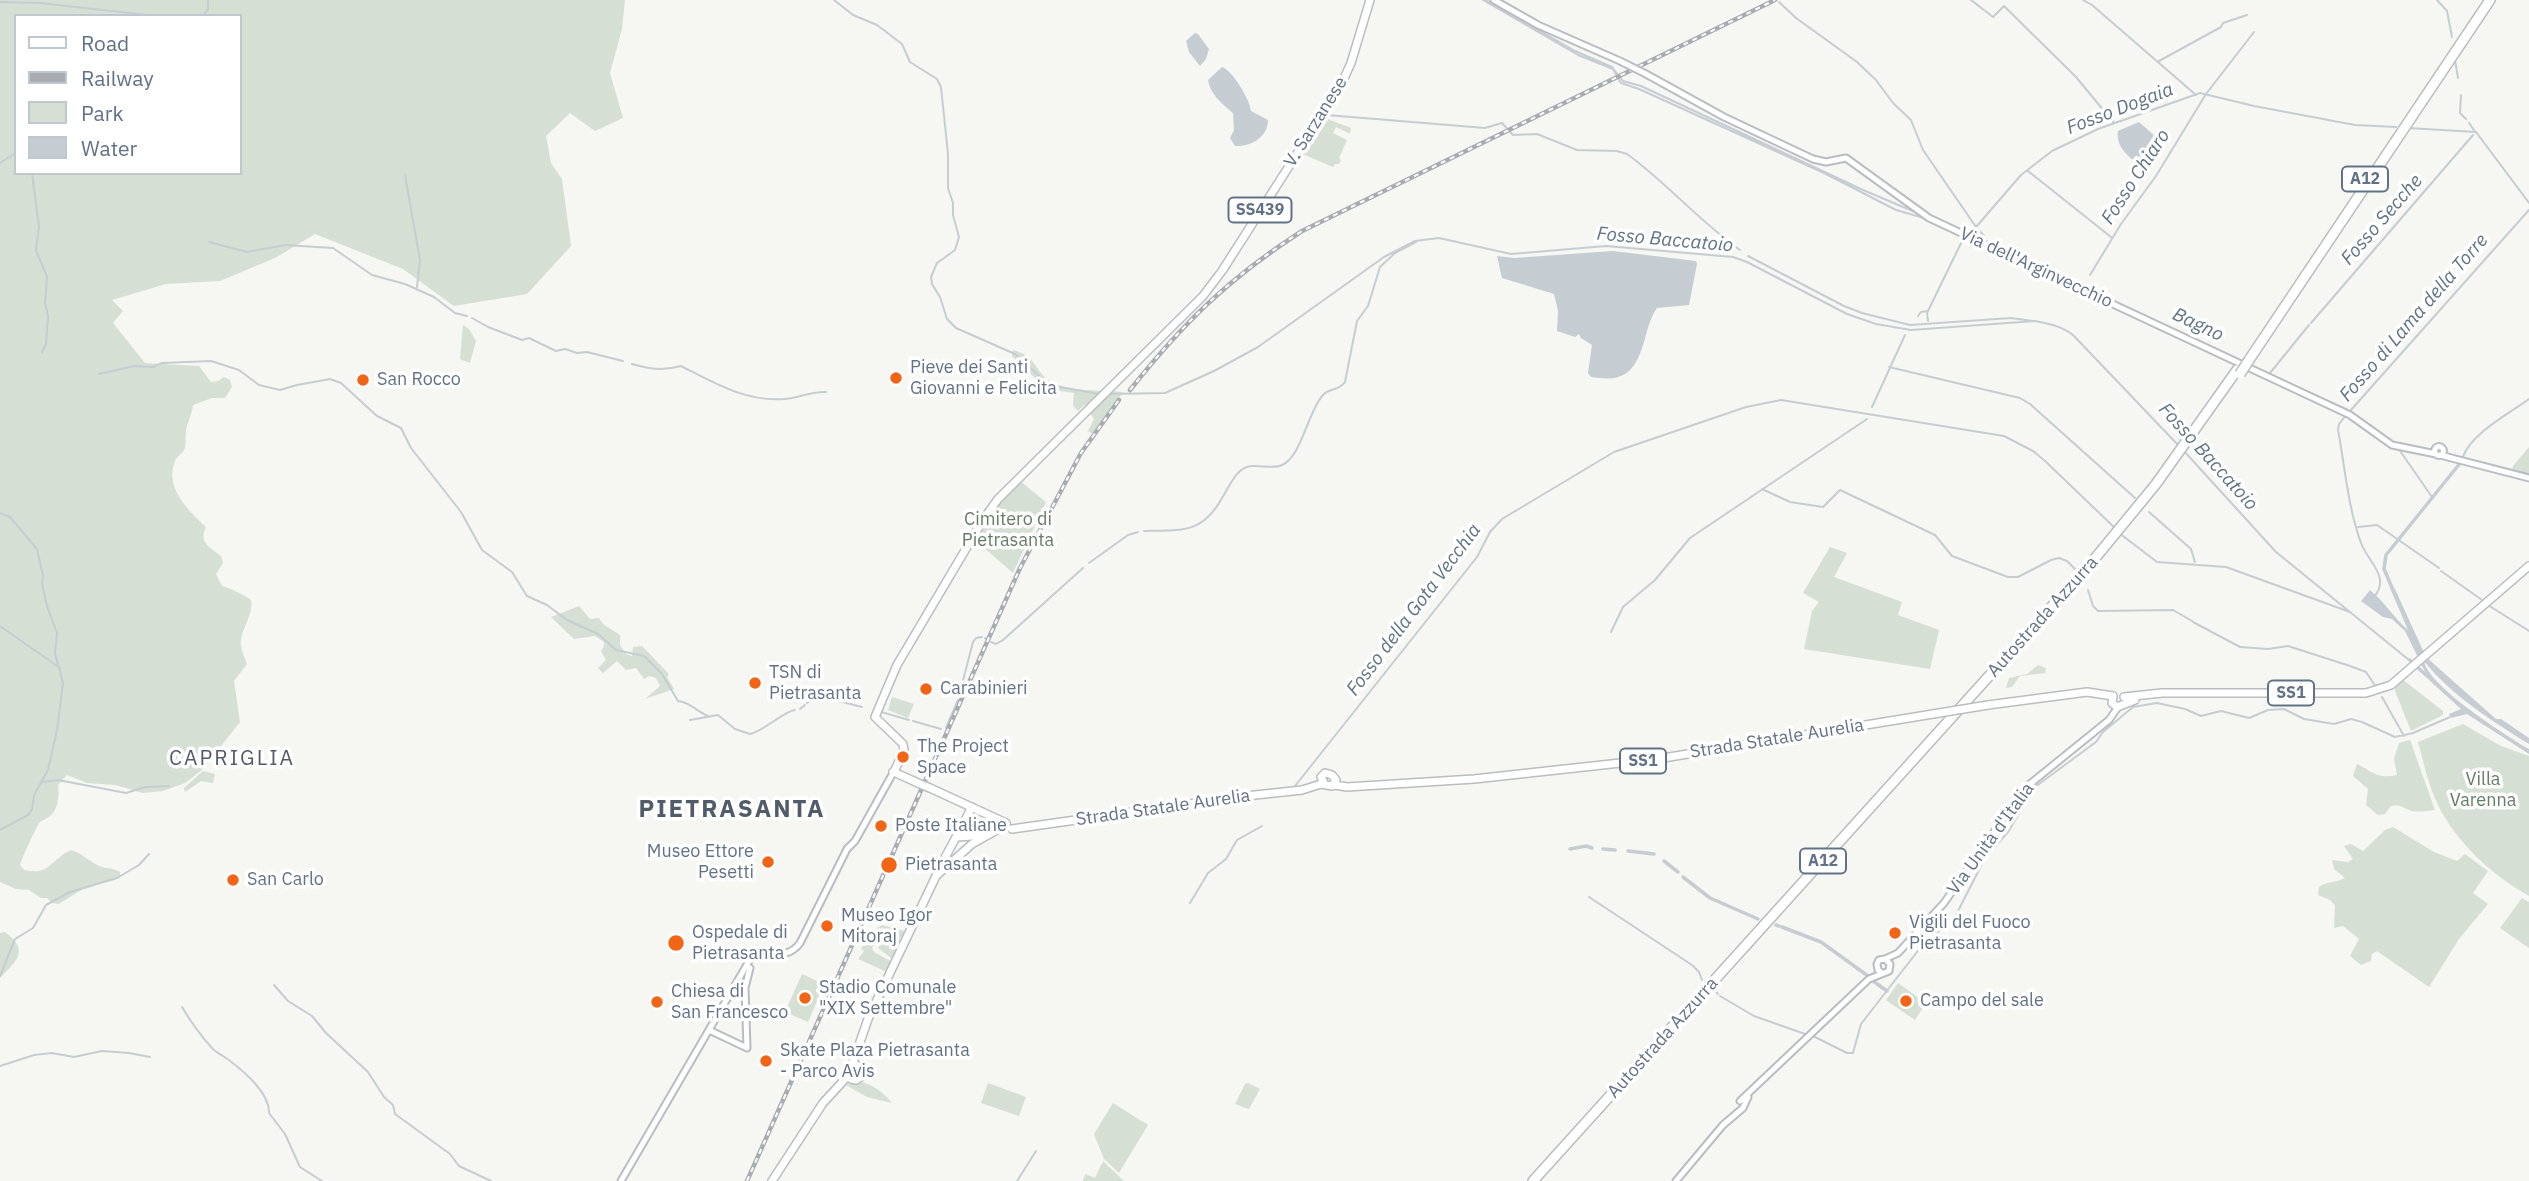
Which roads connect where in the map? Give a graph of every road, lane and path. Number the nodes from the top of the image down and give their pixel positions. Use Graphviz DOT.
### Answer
graph roads {
  1 [pos="1370,0"];
  2 [pos="1494,0"];
  3 [pos="2488,0"];
  4 [pos="2529,478"];
  5 [pos="2113,541"];
  6 [pos="2529,565"];
  7 [pos="2117,702"];
  8 [pos="894,772"];
  9 [pos="969,808"];
  10 [pos="1008,827"];
  11 [pos="957,836"];
  12 [pos="986,836"];
  13 [pos="936,876"];
  14 [pos="1898,953"];
  15 [pos="1885,959"];
  16 [pos="1876,965"];
  17 [pos="1891,965"];
  18 [pos="1882,973"];
  19 [pos="746,974"];
  20 [pos="1869,979"];
  21 [pos="737,983"];
  22 [pos="745,988"];
  23 [pos="709,1030"];
  24 [pos="856,1066"];
  25 [pos="850,1077"];
  26 [pos="621,1181"];
  27 [pos="772,1181"];
  28 [pos="1533,1181"];
  29 [pos="1539,1181"];
  30 [pos="1676,1181"];
  1 -- 8 [label="main road, V. Sarzanese / SS439"];
  2 -- 4 [label="main road, Via dell'Arginvecchio, bridge"];
  3 -- 5 [label="highway, Autostrada Azzurra / A12, bridge"];
  5 -- 28 [label="highway, Autostrada Azzurra / A12"];
  5 -- 29 [label="highway, Autostrada Azzurra / A12"];
  6 -- 7 [label="main road, Strada Statale Aurelia / SS1"];
  7 -- 10 [label="main road, Strada Statale Aurelia / SS1, bridge"];
  7 -- 14 [label="main road, Via Unità d'Italia"];
  8 -- 9 [label="main road, bridge"];
  8 -- 19 [label="main road"];
  9 -- 10 [label="main road"];
  9 -- 11 [label="main road"];
  10 -- 12 [label="main road"];
  11 -- 12 [label="main road"];
  11 -- 13 [label="main road"];
  12 -- 13 [label="main road"];
  13 -- 24 [label="main road"];
  14 -- 15 [label="main road, Via Unità d'Italia"];
  14 -- 17 [label="main road"];
  15 -- 16 [label="main road"];
  15 -- 17 [label="main road"];
  16 -- 18 [label="main road"];
  16 -- 20 [label="main road"];
  17 -- 18 [label="main road"];
  18 -- 20 [label="main road"];
  19 -- 21 [label="main road"];
  19 -- 22 [label="main road"];
  20 -- 30 [label="main road"];
  21 -- 22 [label="main road"];
  21 -- 23 [label="main road"];
  22 -- 23 [label="main road"];
  23 -- 26 [label="main road"];
  24 -- 25 [label="main road"];
  24 -- 25 [label="main road"];
  25 -- 27 [label="main road"];
}
